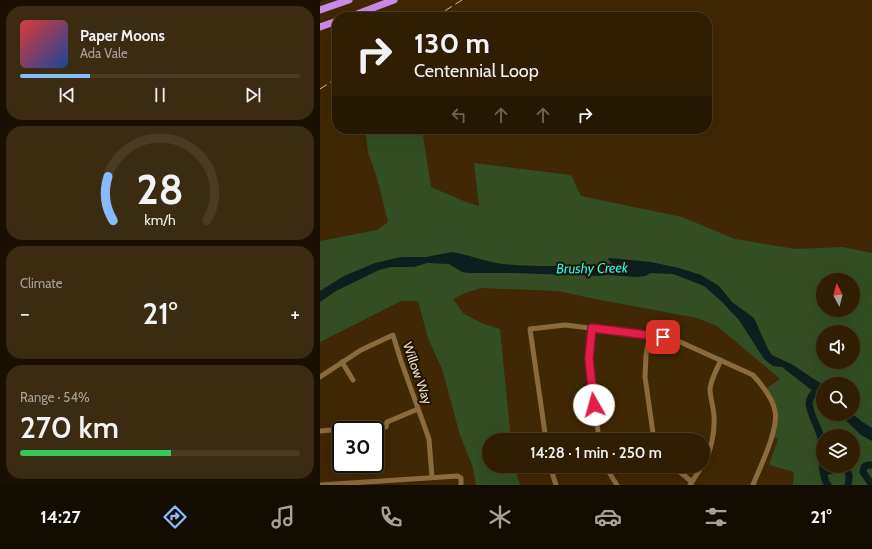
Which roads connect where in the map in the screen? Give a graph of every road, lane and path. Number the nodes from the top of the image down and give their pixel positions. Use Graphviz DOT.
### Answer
graph roads {
  1 [pos="349,0"];
  2 [pos="394,0"];
  3 [pos="320,10"];
  4 [pos="362,12"];
  5 [pos="332,23"];
  6 [pos="320,27"];
  7 [pos="592,328"];
  8 [pos="650,334"];
  9 [pos="721,360"];
  10 [pos="342,362"];
  11 [pos="320,377"];
  12 [pos="353,380"];
  13 [pos="418,408"];
  14 [pos="386,427"];
  15 [pos="331,430"];
  16 [pos="320,431"];
  17 [pos="545,433"];
  18 [pos="598,433"];
  19 [pos="653,433"];
  20 [pos="710,448"];
  21 [pos="552,473"];
  22 [pos="609,473"];
  23 [pos="680,473"];
  24 [pos="698,473"];
  25 [pos="432,477"];
  26 [pos="691,483"];
  27 [pos="320,485"];
  28 [pos="461,485"];
  29 [pos="556,485"];
  30 [pos="617,485"];
  31 [pos="753,485"];
  1 -- 3 [label="highway"];
  2 -- 4 [label="highway"];
  5 -- 6 [label="highway"];
  7 -- 8 [label="street"];
  7 -- 17 [label="street"];
  7 -- 18 [label="street"];
  8 -- 9 [label="street"];
  8 -- 19 [label="street"];
  9 -- 20 [label="street"];
  9 -- 31 [label="street"];
  10 -- 11 [label="street, Willow Way"];
  10 -- 12 [label="street"];
  10 -- 13 [label="street, Willow Way"];
  13 -- 14 [label="street"];
  13 -- 25 [label="street, Willow Way"];
  15 -- 16 [label="street"];
  21 -- 29 [label="street"];
  22 -- 30 [label="street"];
  23 -- 26 [label="street"];
  24 -- 26 [label="street"];
  25 -- 27 [label="street"];
  25 -- 28 [label="street"];
}
